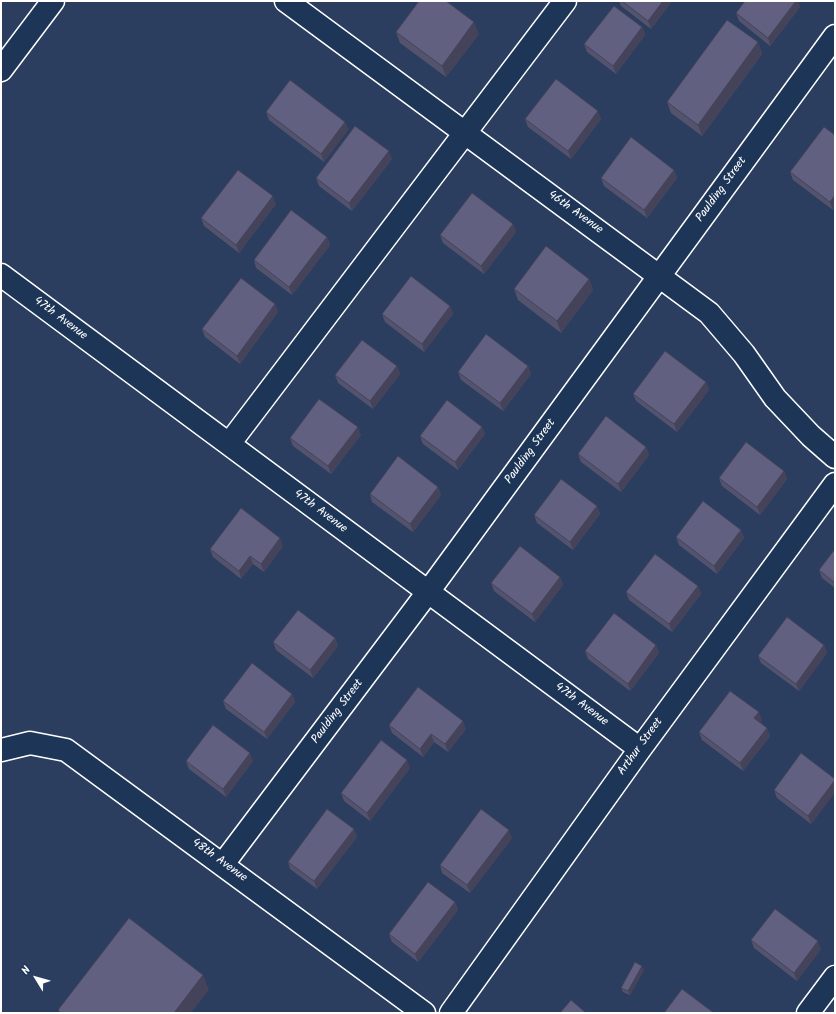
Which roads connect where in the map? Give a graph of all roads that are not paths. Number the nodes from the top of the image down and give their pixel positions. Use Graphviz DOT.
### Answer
graph roads {
  1 [pos="53,1"];
  2 [pos="286,1"];
  3 [pos="565,1"];
  4 [pos="835,36"];
  5 [pos="1,70"];
  6 [pos="465,133"];
  7 [pos="1,275"];
  8 [pos="660,275"];
  9 [pos="229,444"];
  10 [pos="835,457"];
  11 [pos="835,484"];
  12 [pos="428,592"];
  13 [pos="640,749"];
  14 [pos="1,750"];
  15 [pos="223,864"];
  16 [pos="835,977"];
  17 [pos="424,1013"];
  18 [pos="451,1013"];
  19 [pos="808,1013"];
  1 -- 5 [label="street"];
  2 -- 6 [label="street, 46th Avenue"];
  3 -- 6 [label="street"];
  4 -- 8 [label="street, Paulding Street"];
  6 -- 8 [label="street, 46th Avenue"];
  6 -- 9 [label="street"];
  7 -- 9 [label="street, 47th Avenue"];
  8 -- 10 [label="street, 46th Avenue"];
  8 -- 12 [label="street, Paulding Street"];
  9 -- 12 [label="street, 47th Avenue"];
  11 -- 13 [label="street, Arthur Street"];
  12 -- 13 [label="street, 47th Avenue"];
  12 -- 15 [label="street, Paulding Street"];
  13 -- 18 [label="street, Arthur Street"];
  14 -- 15 [label="street, 48th Avenue"];
  15 -- 17 [label="street, 48th Avenue"];
  16 -- 19 [label="street"];
}
